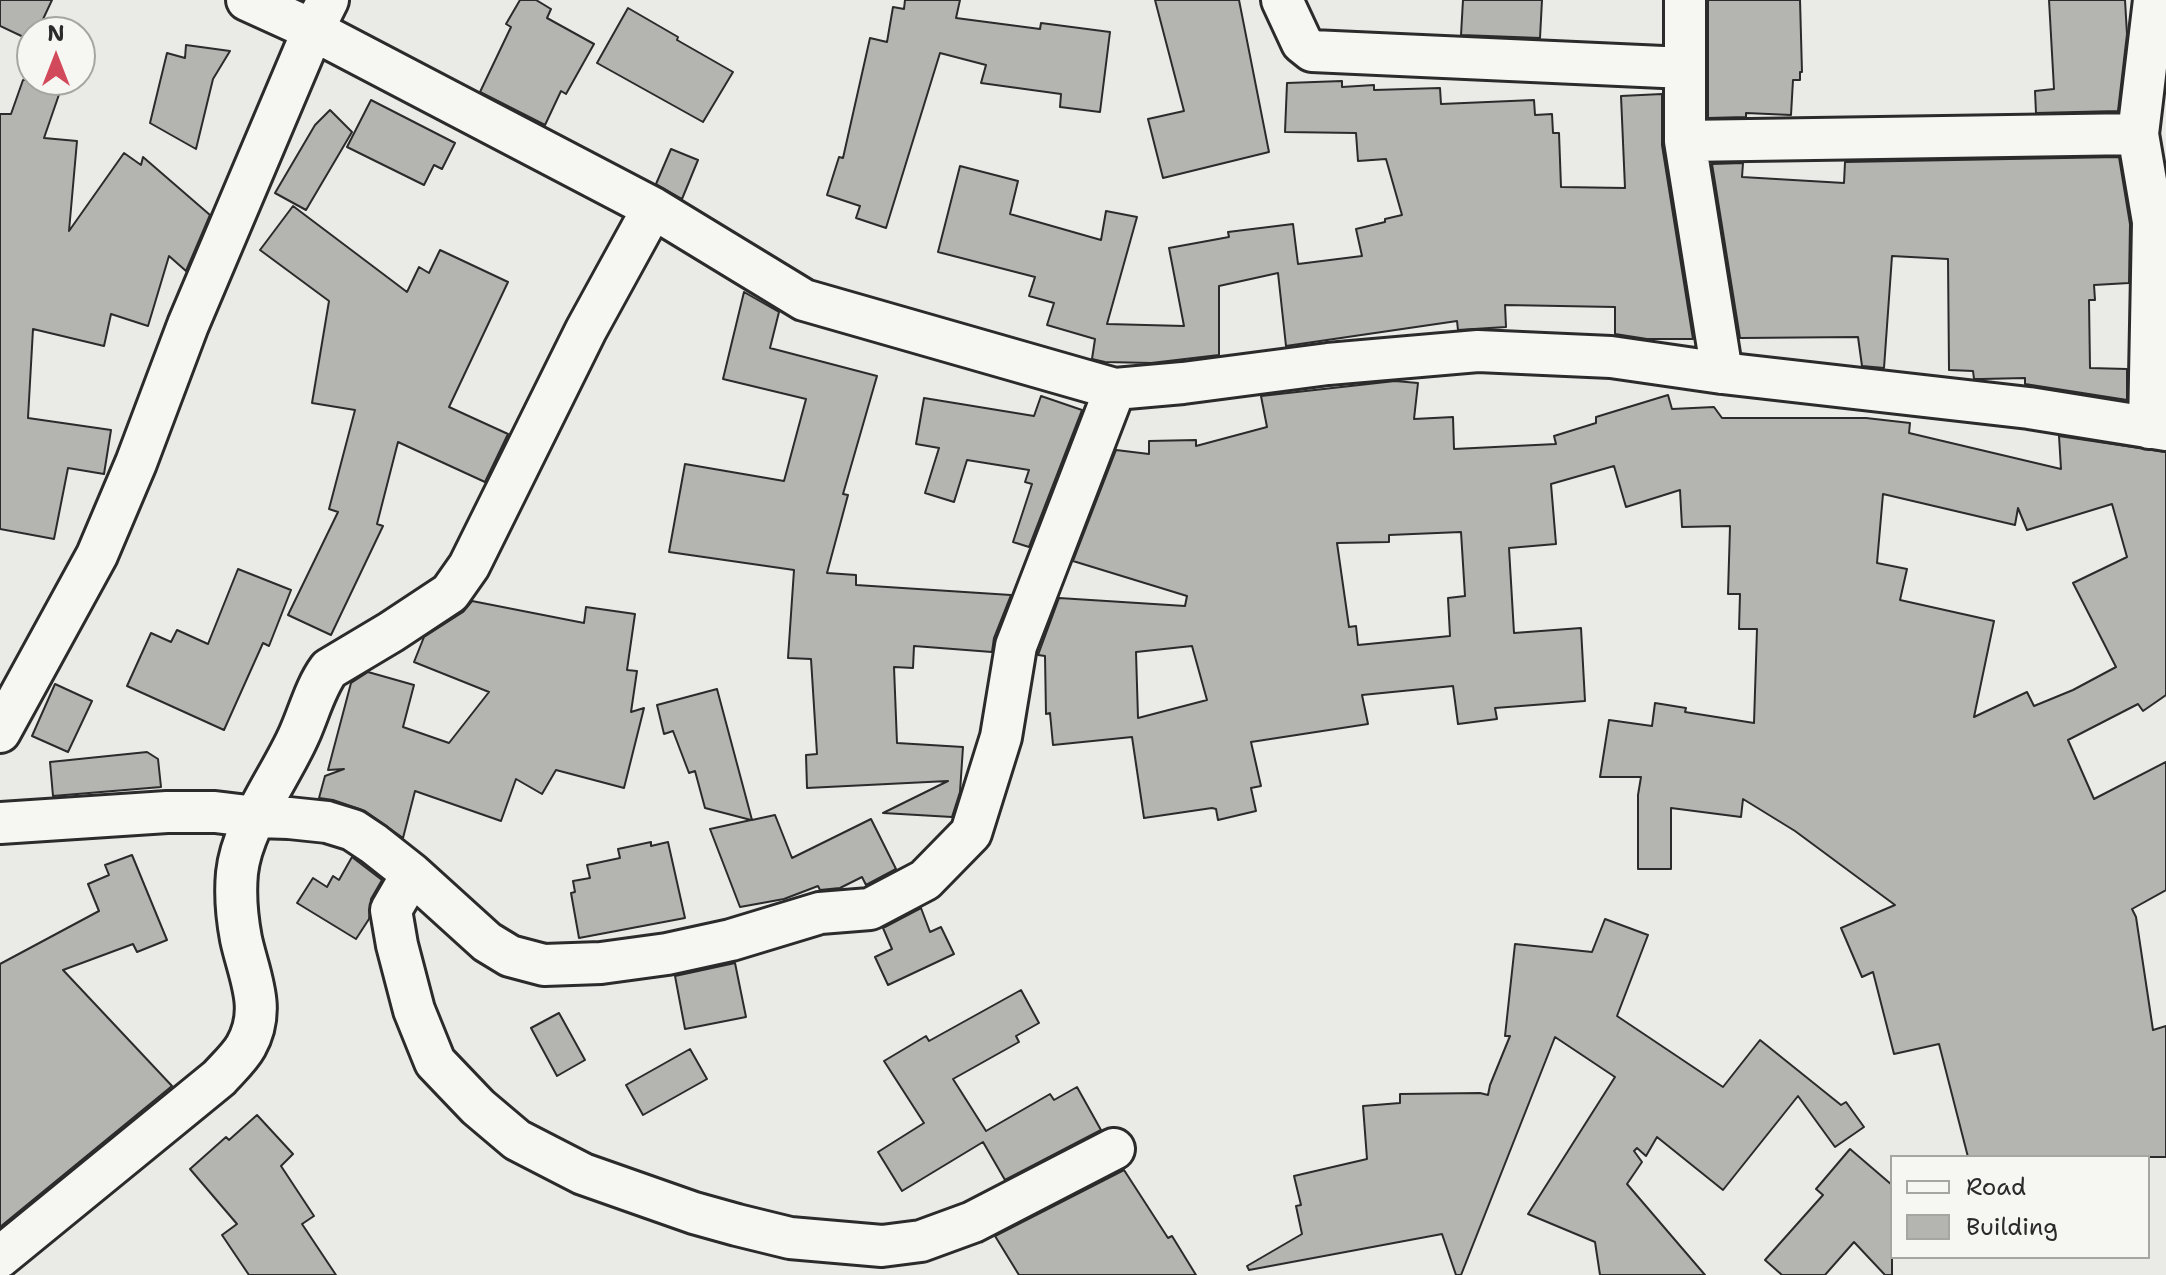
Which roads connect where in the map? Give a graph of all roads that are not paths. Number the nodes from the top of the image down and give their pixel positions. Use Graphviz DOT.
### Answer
graph roads {
  1 [pos="247,0"];
  2 [pos="1282,0"];
  3 [pos="1685,0"];
  4 [pos="2154,0"];
  5 [pos="320,15"];
  6 [pos="1685,68"];
  7 [pos="2138,134"];
  8 [pos="1685,141"];
  9 [pos="653,208"];
  10 [pos="1722,373"];
  11 [pos="1115,389"];
  12 [pos="2157,429"];
  13 [pos="0,732"];
  14 [pos="256,817"];
  15 [pos="0,823"];
  16 [pos="412,874"];
  17 [pos="1114,1149"];
  18 [pos="0,1257"];
  1 -- 5 [label="street"];
  2 -- 6 [label="street"];
  3 -- 6 [label="street"];
  4 -- 7 [label="street"];
  5 -- 9 [label="street"];
  5 -- 13 [label="street"];
  6 -- 8 [label="street"];
  7 -- 8 [label="street"];
  7 -- 12 [label="street"];
  8 -- 10 [label="street"];
  9 -- 11 [label="street"];
  9 -- 14 [label="street"];
  10 -- 11 [label="street"];
  10 -- 12 [label="street"];
  11 -- 16 [label="street"];
  14 -- 15 [label="street"];
  14 -- 16 [label="street"];
  14 -- 18 [label="street"];
  16 -- 17 [label="street"];
}
